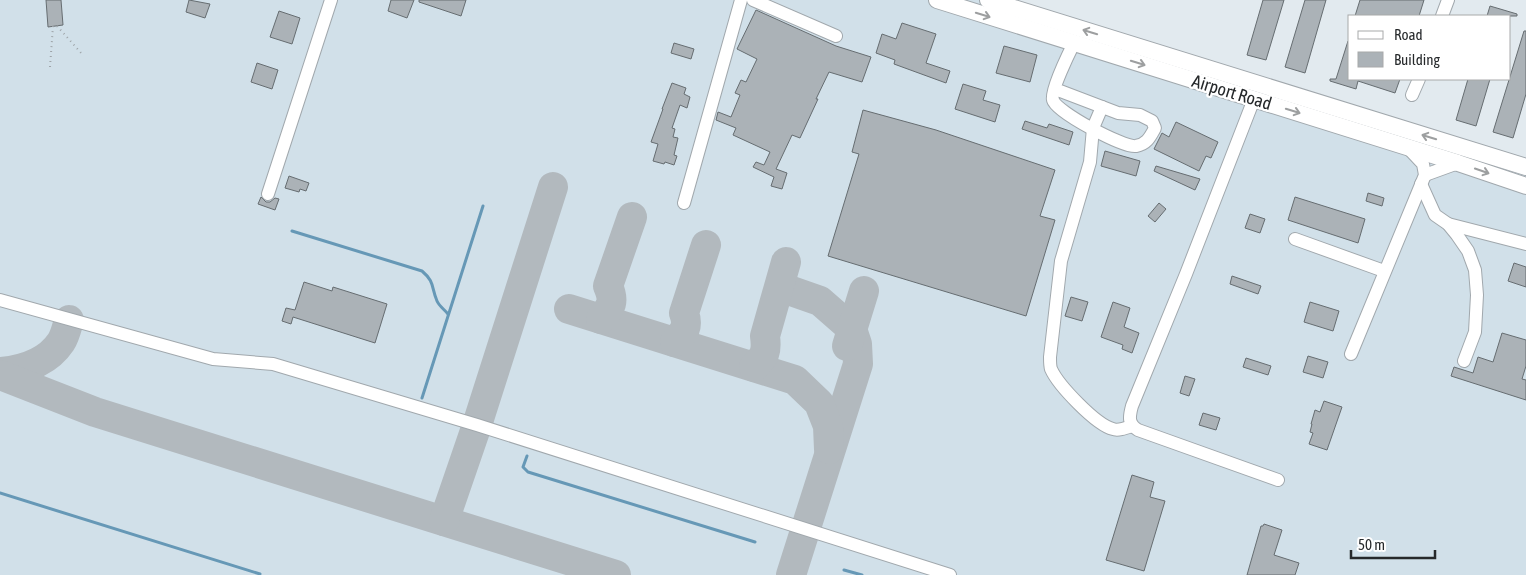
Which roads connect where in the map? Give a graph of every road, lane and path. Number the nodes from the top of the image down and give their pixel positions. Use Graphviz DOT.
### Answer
graph roads {
  1 [pos="331,0"];
  2 [pos="741,0"];
  3 [pos="753,0"];
  4 [pos="936,0"];
  5 [pos="988,0"];
  6 [pos="1448,0"];
  7 [pos="1442,15"];
  8 [pos="53,26"];
  9 [pos="57,26"];
  10 [pos="836,36"];
  11 [pos="1074,43"];
  12 [pos="82,54"];
  13 [pos="50,67"];
  14 [pos="1419,80"];
  15 [pos="1055,89"];
  16 [pos="1412,95"];
  17 [pos="1254,99"];
  18 [pos="1102,107"];
  19 [pos="1093,128"];
  20 [pos="1407,147"];
  21 [pos="1458,163"];
  22 [pos="1526,167"];
  23 [pos="1423,179"];
  24 [pos="1526,186"];
  25 [pos="268,194"];
  26 [pos="684,203"];
  27 [pos="1448,224"];
  28 [pos="1295,239"];
  29 [pos="1526,244"];
  30 [pos="1384,271"];
  31 [pos="0,300"];
  32 [pos="1351,354"];
  33 [pos="1464,361"];
  34 [pos="1132,426"];
  35 [pos="1278,480"];
  36 [pos="950,575"];
  1 -- 25 [label="lane"];
  2 -- 26 [label="lane"];
  3 -- 10 [label="lane"];
  4 -- 11 [label="main road, Airport Road, one-way"];
  22 -- 5 [label="main road, Airport Road, one-way"];
  6 -- 7 [label="lane"];
  8 -- 13 [label="path"];
  9 -- 12 [label="path"];
  11 -- 15 [label="lane"];
  11 -- 17 [label="main road, Airport Road, one-way"];
  14 -- 16 [label="lane"];
  15 -- 18 [label="lane"];
  15 -- 19 [label="lane"];
  17 -- 20 [label="main road, Airport Road, one-way"];
  17 -- 34 [label="lane"];
  18 -- 19 [label="lane"];
  18 -- 19 [label="lane"];
  19 -- 34 [label="lane"];
  20 -- 21 [label="main road, Airport Road"];
  20 -- 23 [label="lane"];
  21 -- 23 [label="lane"];
  21 -- 24 [label="main road, Airport Road, one-way"];
  23 -- 27 [label="lane"];
  23 -- 30 [label="lane"];
  27 -- 29 [label="lane"];
  27 -- 33 [label="lane"];
  28 -- 30 [label="lane"];
  30 -- 32 [label="lane"];
  31 -- 36 [label="lane"];
  34 -- 35 [label="lane"];
}
